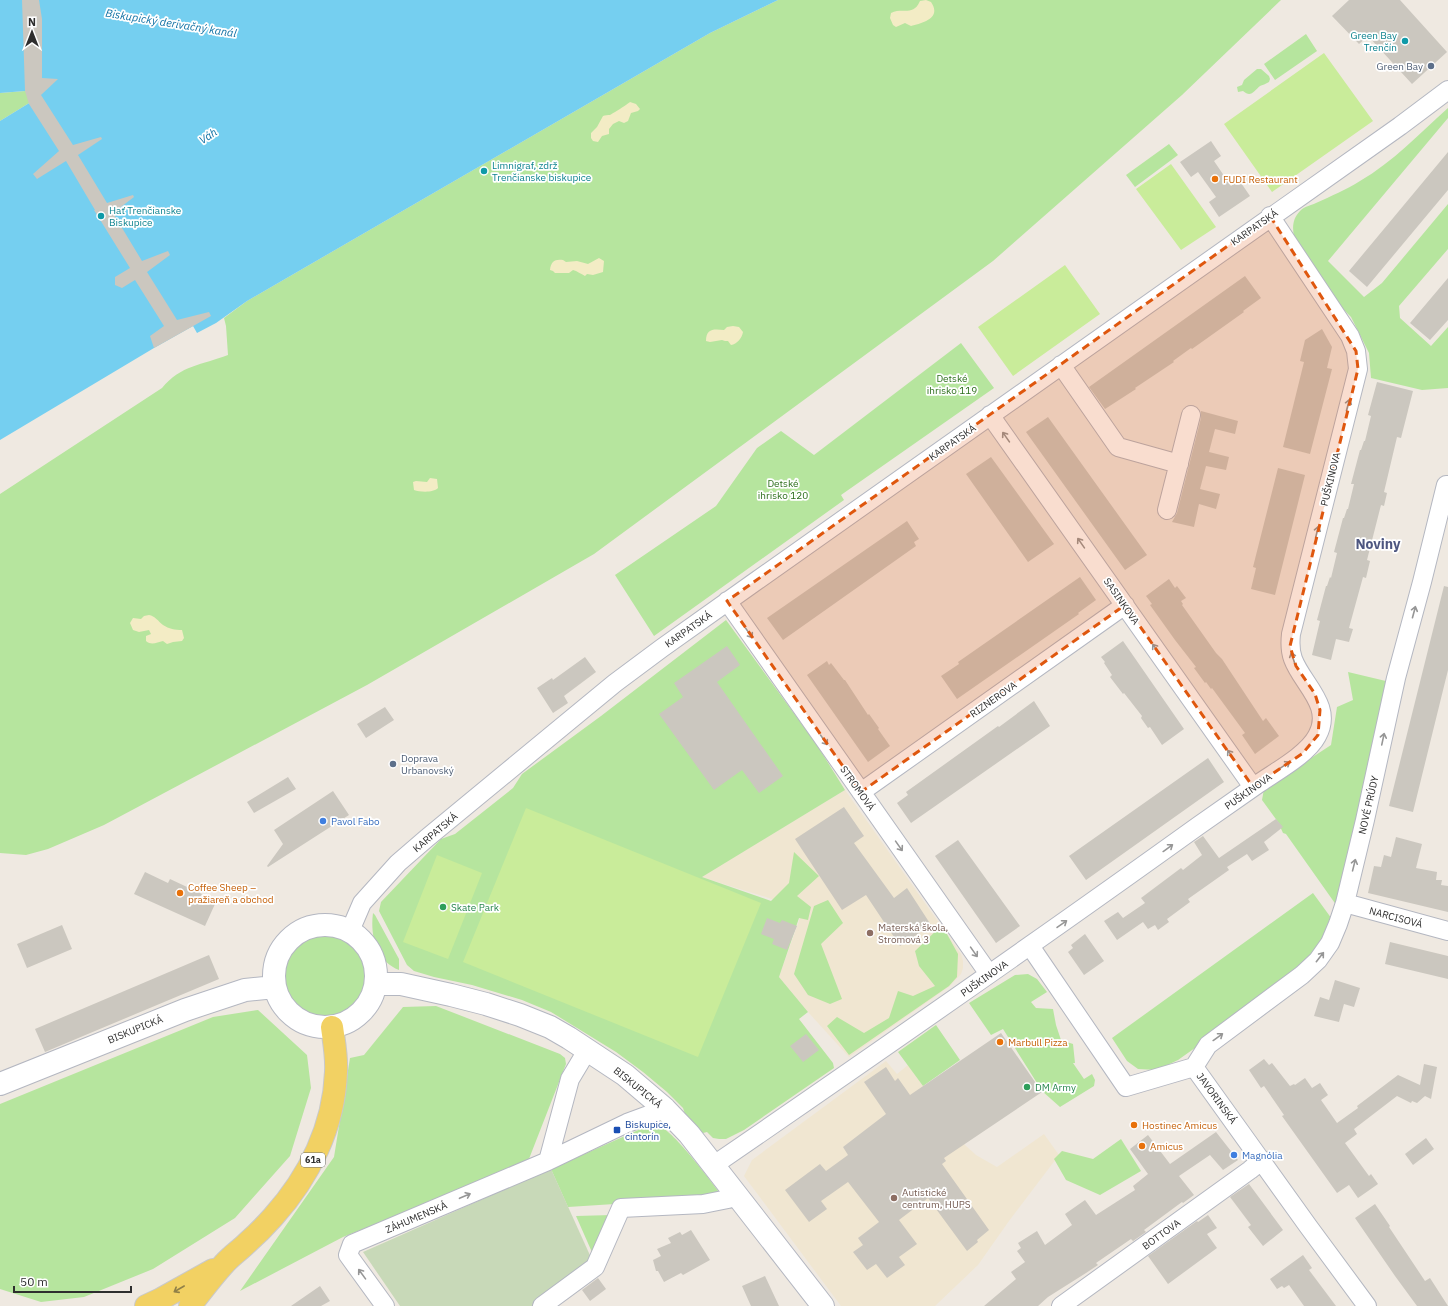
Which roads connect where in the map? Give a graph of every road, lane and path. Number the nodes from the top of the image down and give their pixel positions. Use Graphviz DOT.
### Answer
graph roads {
  1 [pos="1448,90"];
  2 [pos="1270,216"];
  3 [pos="1061,365"];
  4 [pos="990,415"];
  5 [pos="1191,415"];
  6 [pos="1179,464"];
  7 [pos="1447,485"];
  8 [pos="1167,510"];
  9 [pos="727,601"];
  10 [pos="1125,606"];
  11 [pos="1253,787"];
  12 [pos="861,792"];
  13 [pos="1345,903"];
  14 [pos="350,931"];
  15 [pos="1448,931"];
  16 [pos="1030,946"];
  17 [pos="989,974"];
  18 [pos="376,984"];
  19 [pos="275,987"];
  20 [pos="332,1027"];
  21 [pos="588,1050"];
  22 [pos="1194,1067"];
  23 [pos="0,1084"];
  24 [pos="665,1109"];
  25 [pos="1262,1160"];
  26 [pos="548,1161"];
  27 [pos="714,1165"];
  28 [pos="737,1195"];
  29 [pos="225,1263"];
  30 [pos="146,1306"];
  31 [pos="190,1306"];
  32 [pos="385,1306"];
  33 [pos="542,1306"];
  34 [pos="823,1306"];
  35 [pos="1061,1306"];
  36 [pos="1367,1306"];
  1 -- 2 [label="street, KARPATSKÁ"];
  2 -- 3 [label="street, KARPATSKÁ"];
  11 -- 2 [label="street, PUŠKINOVA, one-way"];
  3 -- 4 [label="street, KARPATSKÁ"];
  3 -- 6 [label="street"];
  4 -- 9 [label="street, KARPATSKÁ"];
  10 -- 4 [label="street, SASINKOVA, one-way"];
  5 -- 6 [label="street"];
  6 -- 8 [label="street"];
  13 -- 7 [label="street, NOVÉ PRÚDY, one-way"];
  9 -- 12 [label="street, STROMOVÁ, one-way"];
  9 -- 14 [label="street, KARPATSKÁ"];
  11 -- 10 [label="street, SASINKOVA, one-way"];
  10 -- 12 [label="street, RIZNEROVA"];
  16 -- 11 [label="street, PUŠKINOVA, one-way"];
  12 -- 17 [label="street, STROMOVÁ, one-way"];
  13 -- 15 [label="street, NARCISOVÁ"];
  22 -- 13 [label="street, NOVÉ PRÚDY, one-way"];
  14 -- 18 [label="street"];
  14 -- 19 [label="street"];
  16 -- 17 [label="street, PUŠKINOVA"];
  16 -- 22 [label="street, JAVORINSKÁ"];
  17 -- 27 [label="street, PUŠKINOVA"];
  18 -- 20 [label="street"];
  18 -- 21 [label="street, BISKUPICKÁ"];
  19 -- 20 [label="street"];
  19 -- 23 [label="street, BISKUPICKÁ"];
  20 -- 29 [label="main road, 61a"];
  21 -- 24 [label="street, BISKUPICKÁ"];
  21 -- 26 [label="street"];
  22 -- 25 [label="street, JAVORINSKÁ"];
  24 -- 26 [label="street, ZÁHUMENSKÁ"];
  24 -- 27 [label="street, BISKUPICKÁ"];
  25 -- 35 [label="street, BOTTOVA"];
  25 -- 36 [label="street, JAVORINSKÁ"];
  32 -- 26 [label="street, ZÁHUMENSKÁ, one-way"];
  27 -- 28 [label="street, BISKUPICKÁ"];
  28 -- 33 [label="street"];
  28 -- 34 [label="street, BISKUPICKÁ"];
  29 -- 30 [label="main road, 61a, one-way"];
  29 -- 31 [label="main road, 61a"];
}
